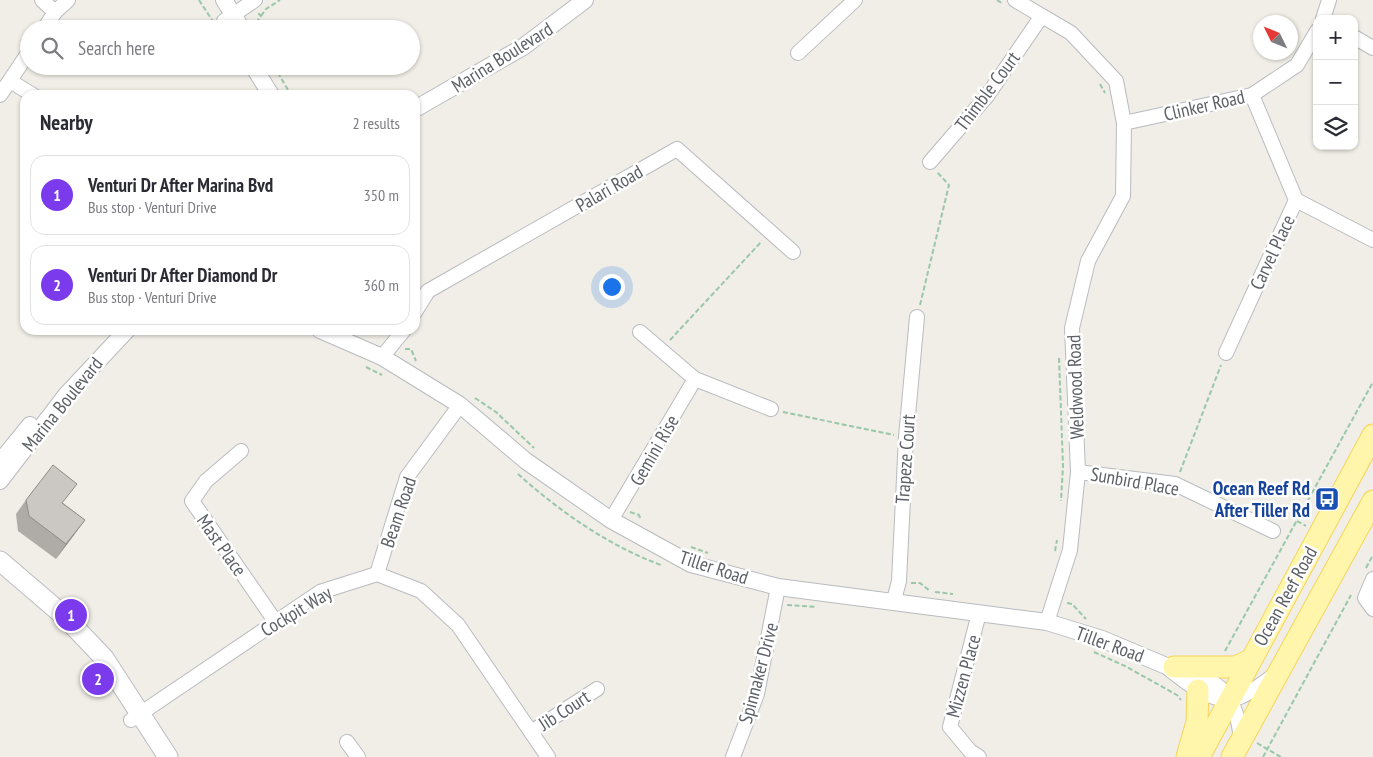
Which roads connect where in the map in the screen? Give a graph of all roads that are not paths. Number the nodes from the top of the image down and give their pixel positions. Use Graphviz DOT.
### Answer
graph roads {
  1 [pos="42,0"];
  2 [pos="68,0"];
  3 [pos="211,0"];
  4 [pos="224,0"];
  5 [pos="256,0"];
  6 [pos="568,0"];
  7 [pos="585,0"];
  8 [pos="854,0"];
  9 [pos="1015,0"];
  10 [pos="1329,0"];
  11 [pos="55,12"];
  12 [pos="1324,15"];
  13 [pos="1041,17"];
  14 [pos="50,20"];
  15 [pos="224,20"];
  16 [pos="225,20"];
  17 [pos="226,20"];
  18 [pos="1313,38"];
  19 [pos="1358,39"];
  20 [pos="1373,48"];
  21 [pos="798,53"];
  22 [pos="20,65"];
  23 [pos="259,75"];
  24 [pos="271,75"];
  25 [pos="10,80"];
  26 [pos="25,90"];
  27 [pos="268,90"];
  28 [pos="280,90"];
  29 [pos="420,94"];
  30 [pos="1252,94"];
  31 [pos="0,95"];
  32 [pos="420,106"];
  33 [pos="1124,123"];
  34 [pos="930,162"];
  35 [pos="1296,200"];
  36 [pos="1373,240"];
  37 [pos="793,252"];
  38 [pos="420,304"];
  39 [pos="917,317"];
  40 [pos="640,332"];
  41 [pos="107,335"];
  42 [pos="122,335"];
  43 [pos="331,335"];
  44 [pos="401,335"];
  45 [pos="1226,353"];
  46 [pos="382,357"];
  47 [pos="695,379"];
  48 [pos="466,401"];
  49 [pos="771,409"];
  50 [pos="1373,435"];
  51 [pos="241,451"];
  52 [pos="0,462"];
  53 [pos="1078,472"];
  54 [pos="0,481"];
  55 [pos="1373,501"];
  56 [pos="612,520"];
  57 [pos="1273,531"];
  58 [pos="0,561"];
  59 [pos="377,574"];
  60 [pos="0,575"];
  61 [pos="1369,575"];
  62 [pos="777,595"];
  63 [pos="894,600"];
  64 [pos="1373,609"];
  65 [pos="979,613"];
  66 [pos="275,621"];
  67 [pos="1047,622"];
  68 [pos="1249,662"];
  69 [pos="1169,666"];
  70 [pos="1281,670"];
  71 [pos="597,688"];
  72 [pos="1198,690"];
  73 [pos="1230,699"];
  74 [pos="135,717"];
  75 [pos="531,732"];
  76 [pos="1242,738"];
  77 [pos="347,742"];
  78 [pos="155,757"];
  79 [pos="168,757"];
  80 [pos="358,757"];
  81 [pos="548,757"];
  82 [pos="733,757"];
  83 [pos="979,757"];
  84 [pos="1187,757"];
  85 [pos="1199,757"];
  86 [pos="1232,757"];
  1 -- 11 [label="street"];
  2 -- 11 [label="street"];
  3 -- 15 [label="street"];
  4 -- 16 [label="street"];
  5 -- 17 [label="street"];
  6 -- 29 [label="street, Marina Boulevard"];
  7 -- 32 [label="street, Marina Boulevard"];
  8 -- 21 [label="street"];
  9 -- 13 [label="street, Weldwood Road"];
  10 -- 12 [label="street"];
  11 -- 14 [label="street"];
  13 -- 33 [label="street, Weldwood Road"];
  13 -- 34 [label="street, Thimble Court"];
  18 -- 30 [label="street, Clinker Road"];
  19 -- 20 [label="street"];
  22 -- 25 [label="street"];
  23 -- 27 [label="street"];
  24 -- 28 [label="street"];
  25 -- 26 [label="street"];
  25 -- 31 [label="street"];
  30 -- 33 [label="street, Clinker Road"];
  30 -- 35 [label="street, Carvel Place"];
  33 -- 53 [label="street, Weldwood Road"];
  35 -- 36 [label="street"];
  35 -- 45 [label="street, Carvel Place"];
  37 -- 38 [label="street, Palari Road"];
  39 -- 63 [label="street, Trapeze Court"];
  40 -- 47 [label="street"];
  41 -- 52 [label="street, Marina Boulevard"];
  42 -- 54 [label="street, Marina Boulevard"];
  43 -- 46 [label="street, Tiller Road"];
  44 -- 46 [label="street"];
  46 -- 48 [label="street, Tiller Road"];
  47 -- 49 [label="street"];
  47 -- 56 [label="street, Gemini Rise"];
  48 -- 56 [label="street, Tiller Road"];
  48 -- 59 [label="street, Beam Road"];
  50 -- 68 [label="main road, Ocean Reef Road"];
  51 -- 66 [label="street, Mast Place"];
  53 -- 57 [label="street, Sunbird Place"];
  53 -- 67 [label="street, Weldwood Road"];
  55 -- 70 [label="main road, Ocean Reef Road"];
  56 -- 62 [label="street, Tiller Road"];
  58 -- 74 [label="main road"];
  59 -- 66 [label="street, Cockpit Way"];
  59 -- 75 [label="street"];
  60 -- 74 [label="main road"];
  61 -- 64 [label="street"];
  62 -- 63 [label="street, Tiller Road"];
  62 -- 82 [label="street, Spinnaker Drive"];
  63 -- 65 [label="street, Tiller Road"];
  65 -- 67 [label="street, Tiller Road"];
  65 -- 83 [label="street, Mizzen Place"];
  66 -- 74 [label="street, Cockpit Way"];
  67 -- 69 [label="street, Tiller Road"];
  68 -- 69 [label="main road"];
  68 -- 73 [label="main road, Ocean Reef Road"];
  69 -- 72 [label="street, Tiller Road"];
  69 -- 73 [label="street, Tiller Road"];
  70 -- 73 [label="street"];
  70 -- 76 [label="main road, Ocean Reef Road"];
  71 -- 75 [label="street, Jib Court"];
  72 -- 73 [label="street, Tiller Road"];
  72 -- 84 [label="main road"];
  73 -- 76 [label="street, Tiller Road"];
  73 -- 85 [label="main road, Ocean Reef Road"];
  74 -- 78 [label="main road"];
  74 -- 79 [label="main road"];
  75 -- 81 [label="street"];
  76 -- 86 [label="main road, Ocean Reef Road"];
  77 -- 80 [label="street"];
}
